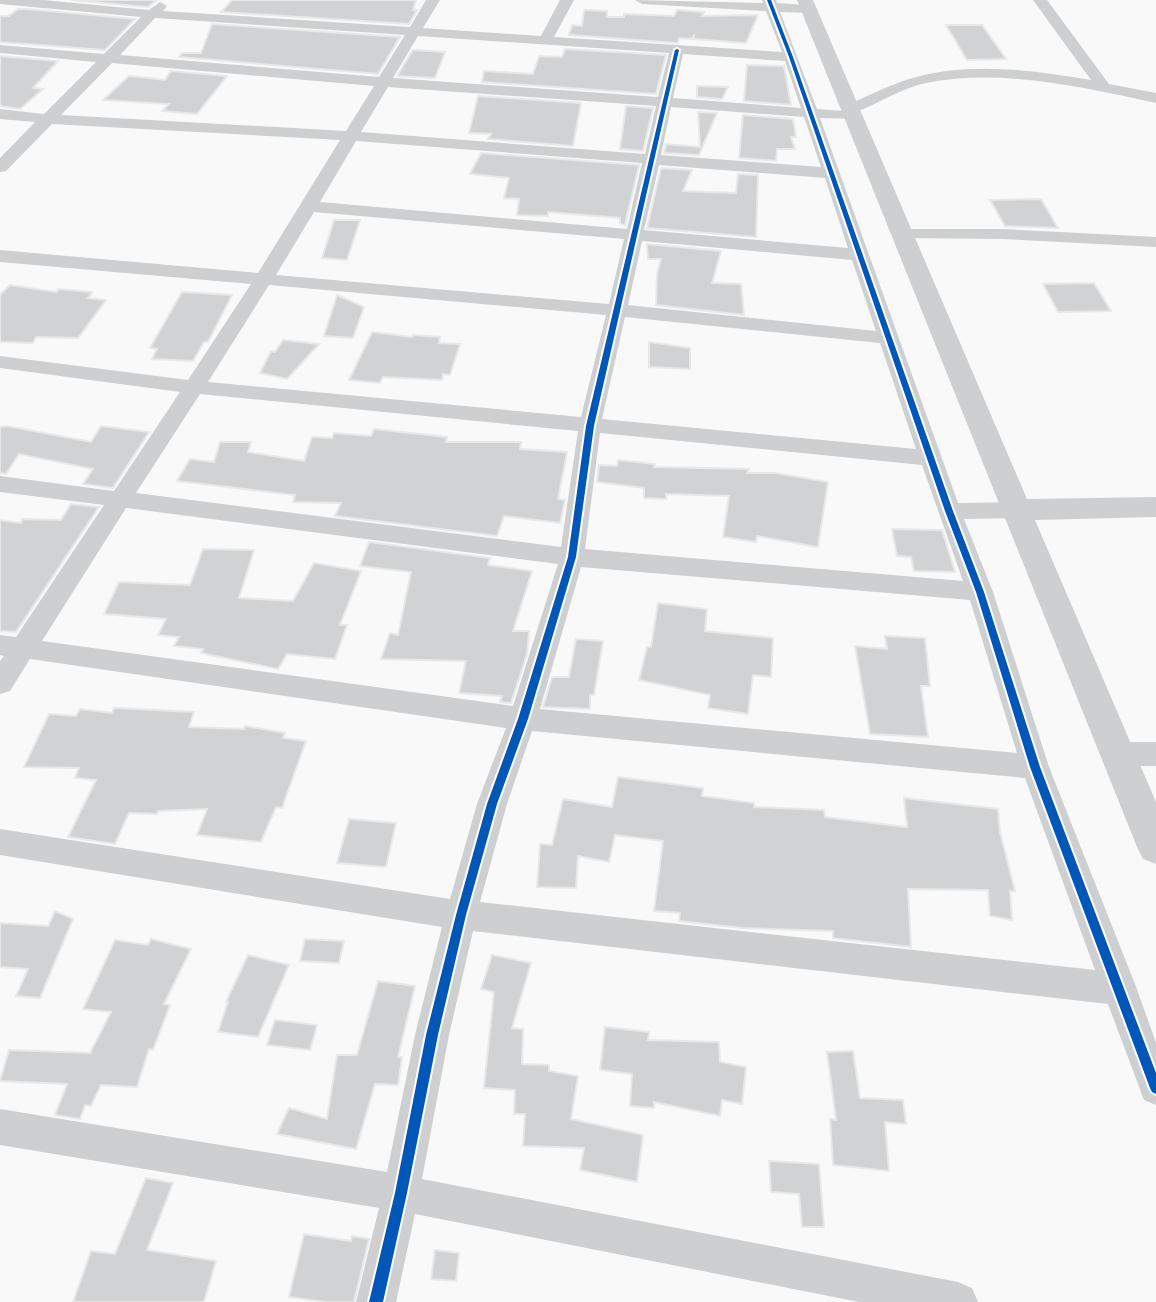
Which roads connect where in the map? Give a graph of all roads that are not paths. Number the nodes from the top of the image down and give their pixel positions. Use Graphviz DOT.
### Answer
graph roads {
  1 [pos="167,0"];
  2 [pos="433,0"];
  3 [pos="567,0"];
  4 [pos="642,0"];
  5 [pos="1040,0"];
  6 [pos="0,1"];
  7 [pos="770,4"];
  8 [pos="806,5"];
  9 [pos="151,14"];
  10 [pos="416,32"];
  11 [pos="545,41"];
  12 [pos="0,49"];
  13 [pos="677,50"];
  14 [pos="792,57"];
  15 [pos="111,58"];
  16 [pos="384,82"];
  17 [pos="1102,85"];
  18 [pos="1156,98"];
  19 [pos="664,103"];
  20 [pos="852,112"];
  21 [pos="0,114"];
  22 [pos="812,114"];
  23 [pos="49,119"];
  24 [pos="352,136"];
  25 [pos="652,159"];
  26 [pos="0,167"];
  27 [pos="831,173"];
  28 [pos="309,206"];
  29 [pos="634,234"];
  30 [pos="903,234"];
  31 [pos="1156,242"];
  32 [pos="862,255"];
  33 [pos="0,256"];
  34 [pos="264,279"];
  35 [pos="616,310"];
  36 [pos="890,338"];
  37 [pos="0,362"];
  38 [pos="194,387"];
  39 [pos="590,426"];
  40 [pos="931,458"];
  41 [pos="0,484"];
  42 [pos="120,500"];
  43 [pos="1156,507"];
  44 [pos="1018,510"];
  45 [pos="949,511"];
  46 [pos="572,557"];
  47 [pos="980,592"];
  48 [pos="11,647"];
  49 [pos="0,683"];
  50 [pos="523,719"];
  51 [pos="1118,754"];
  52 [pos="1156,754"];
  53 [pos="1035,768"];
  54 [pos="0,842"];
  55 [pos="1156,847"];
  56 [pos="461,915"];
  57 [pos="1121,989"];
  58 [pos="1156,1087"];
  59 [pos="0,1127"];
  60 [pos="401,1193"];
  61 [pos="376,1302"];
  62 [pos="958,1302"];
  1 -- 9 [label="street"];
  2 -- 10 [label="street"];
  3 -- 11 [label="street"];
  4 -- 7 [label="street"];
  5 -- 17 [label="street"];
  6 -- 9 [label="street"];
  7 -- 8 [label="street"];
  7 -- 14 [label="street"];
  8 -- 20 [label="street"];
  9 -- 10 [label="street"];
  9 -- 15 [label="street"];
  10 -- 11 [label="street"];
  10 -- 16 [label="street"];
  11 -- 13 [label="street"];
  12 -- 15 [label="street"];
  13 -- 14 [label="street"];
  13 -- 19 [label="street"];
  14 -- 22 [label="street"];
  15 -- 16 [label="street"];
  15 -- 23 [label="street"];
  16 -- 19 [label="street"];
  16 -- 24 [label="street"];
  17 -- 18 [label="street"];
  17 -- 20 [label="street"];
  19 -- 22 [label="street"];
  19 -- 25 [label="street"];
  20 -- 22 [label="street"];
  20 -- 30 [label="street"];
  21 -- 23 [label="street"];
  22 -- 27 [label="street"];
  23 -- 24 [label="street"];
  23 -- 26 [label="street"];
  24 -- 25 [label="street"];
  24 -- 28 [label="street"];
  25 -- 27 [label="street"];
  25 -- 29 [label="street"];
  27 -- 32 [label="street"];
  28 -- 29 [label="street"];
  28 -- 34 [label="street"];
  29 -- 32 [label="street"];
  29 -- 35 [label="street"];
  30 -- 31 [label="street"];
  30 -- 44 [label="street"];
  32 -- 36 [label="street"];
  33 -- 34 [label="street"];
  34 -- 35 [label="street"];
  34 -- 38 [label="street"];
  35 -- 36 [label="street"];
  35 -- 39 [label="street"];
  36 -- 40 [label="street"];
  37 -- 38 [label="street"];
  38 -- 39 [label="street"];
  38 -- 42 [label="street"];
  39 -- 40 [label="street"];
  39 -- 46 [label="street"];
  40 -- 45 [label="street"];
  41 -- 42 [label="street"];
  42 -- 46 [label="street"];
  42 -- 48 [label="street"];
  43 -- 44 [label="street"];
  44 -- 45 [label="street"];
  44 -- 51 [label="street"];
  45 -- 47 [label="street"];
  46 -- 47 [label="street"];
  46 -- 50 [label="street"];
  47 -- 53 [label="street"];
  48 -- 49 [label="street"];
  48 -- 50 [label="street"];
  50 -- 53 [label="street"];
  50 -- 56 [label="street"];
  51 -- 52 [label="street"];
  51 -- 55 [label="street"];
  53 -- 57 [label="street"];
  54 -- 56 [label="street"];
  56 -- 57 [label="street"];
  56 -- 60 [label="street"];
  57 -- 58 [label="street"];
  59 -- 60 [label="street"];
  60 -- 61 [label="street"];
  60 -- 62 [label="street"];
}
